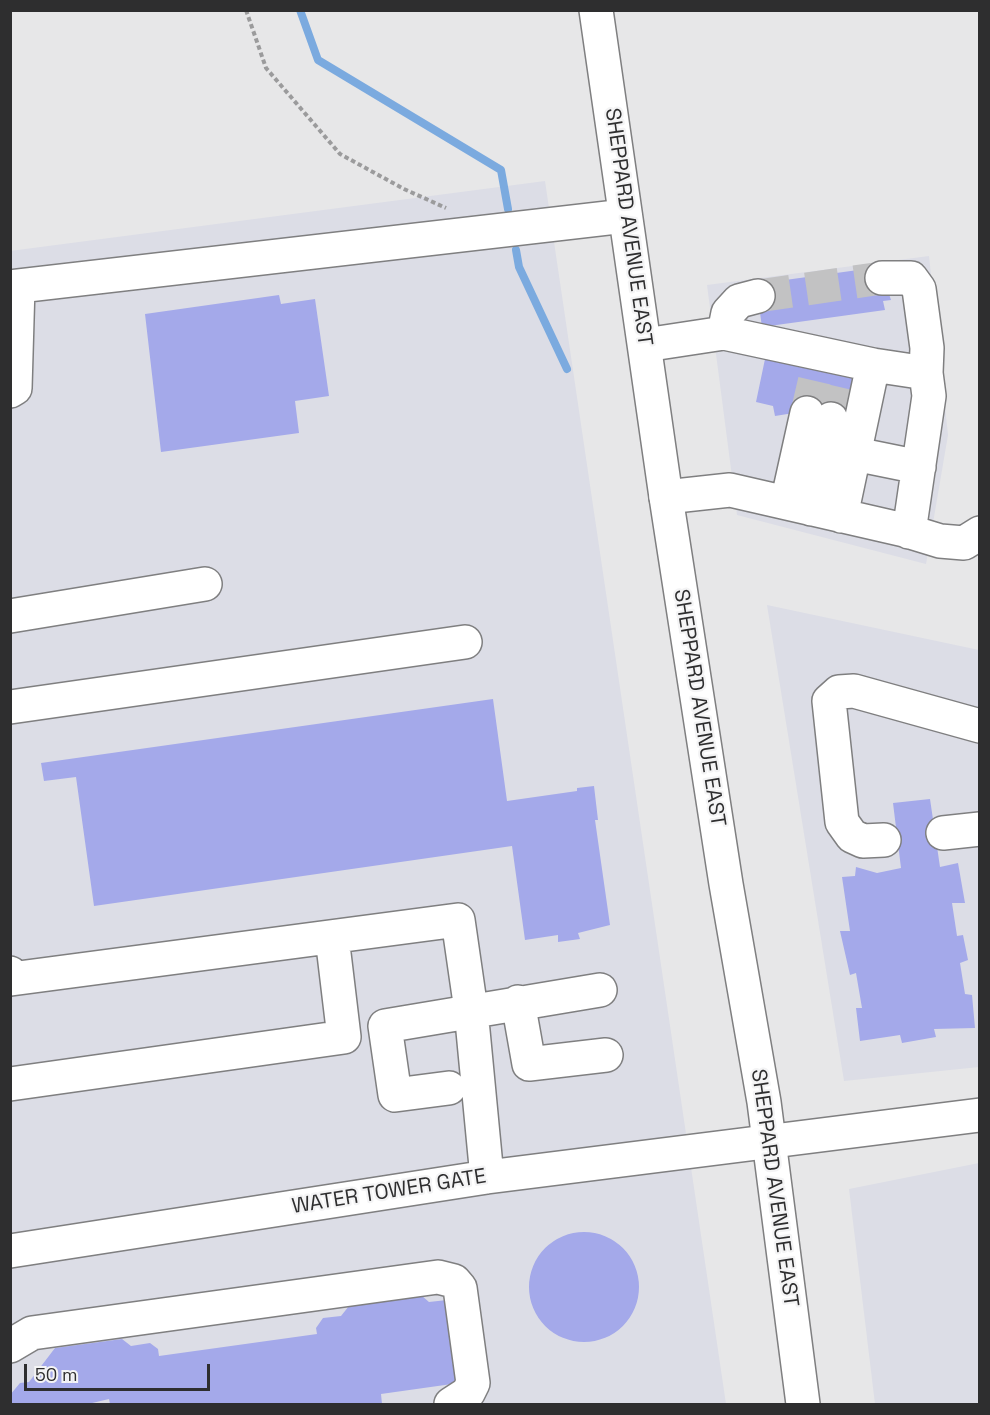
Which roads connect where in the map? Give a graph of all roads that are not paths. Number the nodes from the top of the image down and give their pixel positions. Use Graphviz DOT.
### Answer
graph roads {
  1 [pos="596,10"];
  2 [pos="625,216"];
  3 [pos="882,278"];
  4 [pos="14,287"];
  5 [pos="758,296"];
  6 [pos="724,333"];
  7 [pos="645,345"];
  8 [pos="839,365"];
  9 [pos="926,373"];
  10 [pos="10,391"];
  11 [pos="819,416"];
  12 [pos="855,454"];
  13 [pos="918,476"];
  14 [pos="666,497"];
  15 [pos="826,513"];
  16 [pos="909,532"];
  17 [pos="980,533"];
  18 [pos="205,584"];
  19 [pos="10,616"];
  20 [pos="465,642"];
  21 [pos="10,706"];
  22 [pos="980,726"];
  23 [pos="980,829"];
  24 [pos="943,833"];
  25 [pos="884,840"];
  26 [pos="332,937"];
  27 [pos="10,973"];
  28 [pos="600,990"];
  29 [pos="518,1002"];
  30 [pos="471,1010"];
  31 [pos="606,1055"];
  32 [pos="10,1084"];
  33 [pos="449,1088"];
  34 [pos="980,1115"];
  35 [pos="769,1143"];
  36 [pos="487,1177"];
  37 [pos="10,1251"];
  38 [pos="10,1346"];
  39 [pos="451,1404"];
  40 [pos="803,1404"];
  1 -- 2 [label="main road, SHEPPARD AVENUE EAST"];
  2 -- 4 [label="main road"];
  2 -- 7 [label="main road, SHEPPARD AVENUE EAST"];
  3 -- 9 [label="main road"];
  4 -- 10 [label="main road"];
  5 -- 6 [label="main road"];
  6 -- 7 [label="main road"];
  6 -- 8 [label="main road"];
  7 -- 14 [label="main road, SHEPPARD AVENUE EAST"];
  8 -- 9 [label="main road"];
  8 -- 12 [label="main road"];
  9 -- 13 [label="main road"];
  11 -- 15 [label="main road"];
  12 -- 13 [label="main road"];
  12 -- 15 [label="main road"];
  13 -- 15 [label="main road"];
  13 -- 16 [label="main road"];
  14 -- 15 [label="main road"];
  14 -- 35 [label="main road, SHEPPARD AVENUE EAST"];
  15 -- 16 [label="main road"];
  16 -- 17 [label="main road"];
  18 -- 19 [label="main road"];
  20 -- 21 [label="main road"];
  22 -- 25 [label="main road"];
  23 -- 24 [label="main road"];
  26 -- 27 [label="main road"];
  26 -- 30 [label="main road"];
  26 -- 32 [label="main road"];
  28 -- 29 [label="main road"];
  29 -- 30 [label="main road"];
  29 -- 31 [label="main road"];
  30 -- 33 [label="main road"];
  30 -- 36 [label="main road"];
  34 -- 35 [label="main road, WATER TOWER GATE"];
  35 -- 36 [label="main road, WATER TOWER GATE"];
  35 -- 40 [label="main road, SHEPPARD AVENUE EAST"];
  36 -- 37 [label="main road, WATER TOWER GATE"];
  38 -- 39 [label="main road"];
}
